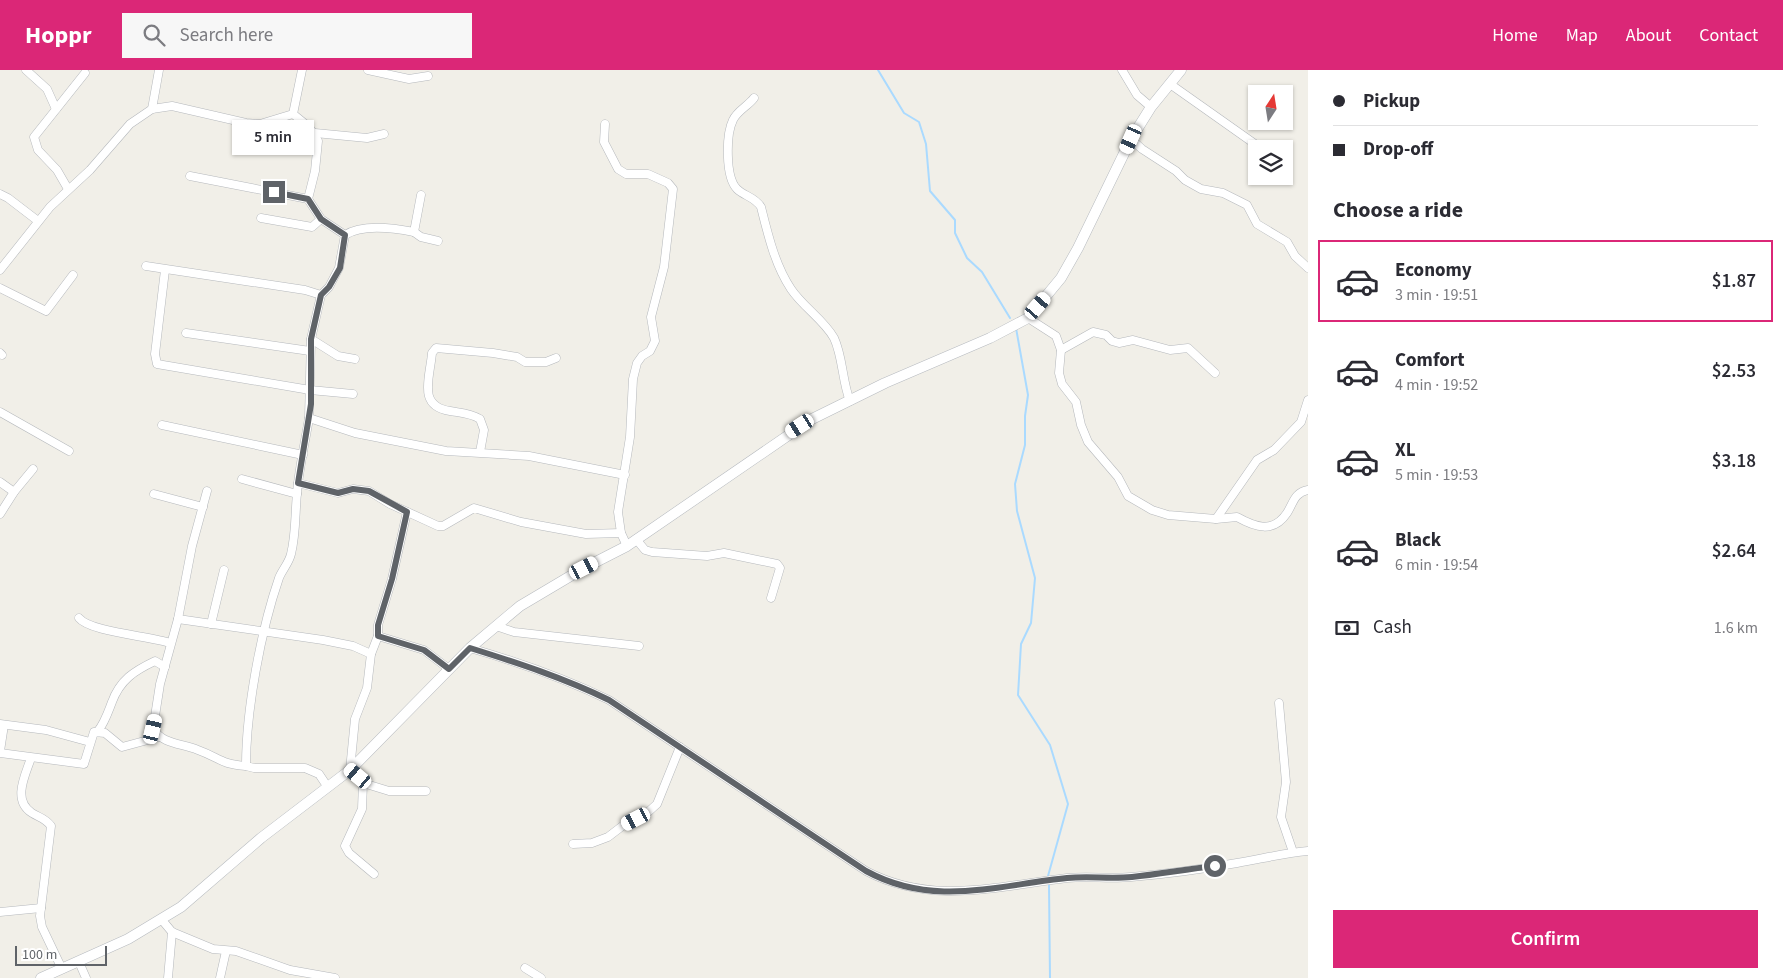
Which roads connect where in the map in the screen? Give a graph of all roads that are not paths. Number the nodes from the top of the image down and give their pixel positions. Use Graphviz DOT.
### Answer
graph roads {
  1 [pos="26,70"];
  2 [pos="159,70"];
  3 [pos="302,70"];
  4 [pos="368,70"];
  5 [pos="1122,70"];
  6 [pos="1181,70"];
  7 [pos="85,72"];
  8 [pos="428,76"];
  9 [pos="1170,84"];
  10 [pos="754,98"];
  11 [pos="1151,107"];
  12 [pos="56,109"];
  13 [pos="152,109"];
  14 [pos="293,114"];
  15 [pos="605,124"];
  16 [pos="315,133"];
  17 [pos="384,134"];
  18 [pos="1131,139"];
  19 [pos="1249,140"];
  20 [pos="190,176"];
  21 [pos="68,189"];
  22 [pos="0,194"];
  23 [pos="421,195"];
  24 [pos="308,199"];
  25 [pos="261,218"];
  26 [pos="321,219"];
  27 [pos="38,221"];
  28 [pos="414,232"];
  29 [pos="345,235"];
  30 [pos="438,242"];
  31 [pos="146,266"];
  32 [pos="1308,268"];
  33 [pos="0,270"];
  34 [pos="165,270"];
  35 [pos="73,275"];
  36 [pos="0,288"];
  37 [pos="321,295"];
  38 [pos="1028,318"];
  39 [pos="186,333"];
  40 [pos="311,339"];
  41 [pos="1061,350"];
  42 [pos="310,351"];
  43 [pos="556,358"];
  44 [pos="355,359"];
  45 [pos="1214,373"];
  46 [pos="310,390"];
  47 [pos="353,394"];
  48 [pos="1308,400"];
  49 [pos="850,401"];
  50 [pos="0,412"];
  51 [pos="310,418"];
  52 [pos="162,425"];
  53 [pos="69,451"];
  54 [pos="480,452"];
  55 [pos="303,455"];
  56 [pos="33,469"];
  57 [pos="625,475"];
  58 [pos="242,479"];
  59 [pos="0,482"];
  60 [pos="298,483"];
  61 [pos="1308,490"];
  62 [pos="208,491"];
  63 [pos="14,492"];
  64 [pos="154,494"];
  65 [pos="297,494"];
  66 [pos="203,507"];
  67 [pos="407,512"];
  68 [pos="0,514"];
  69 [pos="1216,519"];
  70 [pos="621,533"];
  71 [pos="636,539"];
  72 [pos="627,546"];
  73 [pos="224,570"];
  74 [pos="771,598"];
  75 [pos="79,618"];
  76 [pos="178,619"];
  77 [pos="210,624"];
  78 [pos="496,626"];
  79 [pos="265,632"];
  80 [pos="378,636"];
  81 [pos="170,643"];
  82 [pos="639,646"];
  83 [pos="470,648"];
  84 [pos="371,654"];
  85 [pos="165,667"];
  86 [pos="449,669"];
  87 [pos="1279,703"];
  88 [pos="2,724"];
  89 [pos="98,731"];
  90 [pos="159,737"];
  91 [pos="90,742"];
  92 [pos="680,746"];
  93 [pos="0,752"];
  94 [pos="30,758"];
  95 [pos="246,766"];
  96 [pos="350,770"];
  97 [pos="363,782"];
  98 [pos="327,786"];
  99 [pos="426,791"];
  100 [pos="573,844"];
  101 [pos="1308,851"];
  102 [pos="1293,852"];
  103 [pos="374,874"];
  104 [pos="41,908"];
  105 [pos="0,912"];
  106 [pos="162,920"];
  107 [pos="172,932"];
  108 [pos="226,951"];
  109 [pos="78,962"];
  110 [pos="526,968"];
  111 [pos="62,969"];
  112 [pos="290,974"];
  113 [pos="41,978"];
  114 [pos="86,978"];
  115 [pos="168,978"];
  116 [pos="220,978"];
  117 [pos="334,978"];
  118 [pos="540,978"];
  1 -- 12 [label="street"];
  2 -- 13 [label="street"];
  3 -- 14 [label="street"];
  4 -- 8 [label="street"];
  5 -- 11 [label="street"];
  6 -- 9 [label="street"];
  7 -- 12 [label="street"];
  9 -- 11 [label="street"];
  9 -- 19 [label="street"];
  10 -- 49 [label="street"];
  11 -- 18 [label="street"];
  12 -- 21 [label="street"];
  13 -- 14 [label="street"];
  13 -- 21 [label="street"];
  14 -- 16 [label="street"];
  15 -- 57 [label="street"];
  16 -- 17 [label="street"];
  16 -- 24 [label="street"];
  18 -- 32 [label="street"];
  18 -- 38 [label="street"];
  20 -- 24 [label="street"];
  21 -- 27 [label="street"];
  22 -- 27 [label="street"];
  23 -- 28 [label="street"];
  24 -- 26 [label="street"];
  25 -- 26 [label="street"];
  26 -- 29 [label="street"];
  27 -- 33 [label="street"];
  28 -- 29 [label="street"];
  28 -- 30 [label="street"];
  29 -- 37 [label="street"];
  31 -- 34 [label="street"];
  34 -- 37 [label="street"];
  34 -- 46 [label="street"];
  35 -- 36 [label="street"];
  37 -- 40 [label="street"];
  38 -- 41 [label="street"];
  38 -- 49 [label="street"];
  39 -- 42 [label="street"];
  40 -- 42 [label="street"];
  40 -- 44 [label="street"];
  41 -- 45 [label="street"];
  41 -- 69 [label="street"];
  42 -- 46 [label="street"];
  43 -- 54 [label="street"];
  46 -- 47 [label="street"];
  46 -- 51 [label="street"];
  48 -- 69 [label="street"];
  49 -- 71 [label="street"];
  50 -- 53 [label="street"];
  51 -- 54 [label="street"];
  51 -- 55 [label="street"];
  52 -- 55 [label="street"];
  54 -- 57 [label="street"];
  55 -- 60 [label="street"];
  56 -- 63 [label="street"];
  57 -- 70 [label="street"];
  58 -- 65 [label="street"];
  59 -- 63 [label="street"];
  60 -- 65 [label="street"];
  60 -- 67 [label="street"];
  61 -- 69 [label="street"];
  62 -- 66 [label="street"];
  63 -- 68 [label="street"];
  64 -- 66 [label="street"];
  65 -- 79 [label="street"];
  66 -- 76 [label="street"];
  67 -- 70 [label="street"];
  67 -- 80 [label="street"];
  70 -- 72 [label="street"];
  71 -- 72 [label="street"];
  71 -- 74 [label="street"];
  72 -- 78 [label="street"];
  73 -- 77 [label="street"];
  75 -- 81 [label="street"];
  76 -- 77 [label="street"];
  76 -- 81 [label="street"];
  77 -- 79 [label="street"];
  78 -- 82 [label="street"];
  78 -- 83 [label="street"];
  79 -- 84 [label="street"];
  79 -- 95 [label="street"];
  80 -- 84 [label="street"];
  80 -- 86 [label="street"];
  81 -- 85 [label="street"];
  83 -- 86 [label="street"];
  83 -- 92 [label="street"];
  84 -- 96 [label="street"];
  85 -- 89 [label="street"];
  85 -- 90 [label="street"];
  86 -- 96 [label="street"];
  87 -- 102 [label="street"];
  88 -- 91 [label="street"];
  88 -- 93 [label="street"];
  89 -- 90 [label="street"];
  89 -- 91 [label="street"];
  90 -- 95 [label="street"];
  91 -- 94 [label="street"];
  92 -- 100 [label="street"];
  92 -- 102 [label="street"];
  93 -- 94 [label="street"];
  94 -- 104 [label="street"];
  95 -- 98 [label="street"];
  96 -- 97 [label="street"];
  96 -- 98 [label="street"];
  97 -- 99 [label="street"];
  97 -- 103 [label="street"];
  98 -- 106 [label="street"];
  101 -- 102 [label="street"];
  104 -- 105 [label="street"];
  104 -- 111 [label="street"];
  106 -- 107 [label="street"];
  106 -- 109 [label="street"];
  107 -- 108 [label="street"];
  107 -- 115 [label="street"];
  108 -- 112 [label="street"];
  108 -- 116 [label="street"];
  109 -- 111 [label="street"];
  109 -- 114 [label="street"];
  110 -- 118 [label="street"];
  111 -- 113 [label="street"];
  112 -- 117 [label="street"];
}
